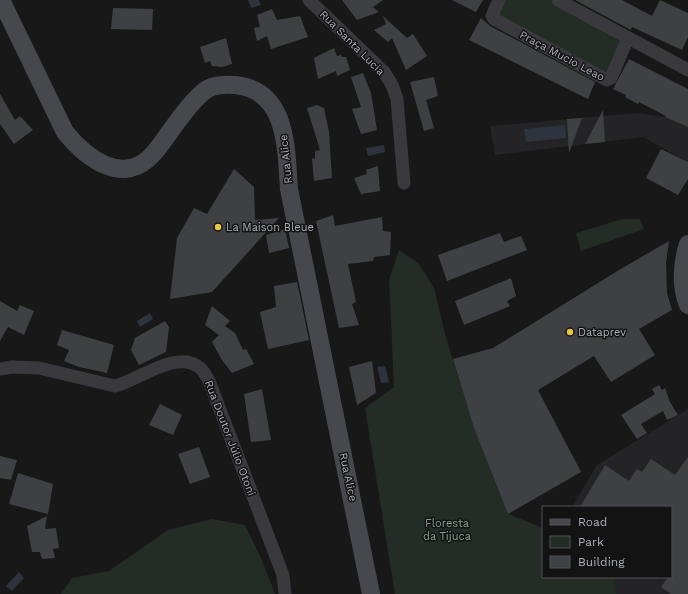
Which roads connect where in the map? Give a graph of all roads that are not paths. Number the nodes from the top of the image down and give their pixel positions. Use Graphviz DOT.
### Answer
graph roads {
  1 [pos="1,0"];
  2 [pos="310,0"];
  3 [pos="499,0"];
  4 [pos="558,0"];
  5 [pos="628,38"];
  6 [pos="688,70"];
  7 [pos="404,183"];
  8 [pos="688,244"];
  9 [pos="688,305"];
  10 [pos="0,369"];
  11 [pos="285,594"];
  12 [pos="371,594"];
  1 -- 12 [label="street, Rua Alice"];
  2 -- 7 [label="street, Rua Santa Lucia"];
  3 -- 5 [label="street, Praça Mucio Leao"];
  4 -- 5 [label="street"];
  5 -- 6 [label="street"];
  8 -- 9 [label="street"];
  10 -- 11 [label="street, Rua Doutor Júlio Otoni"];
}
